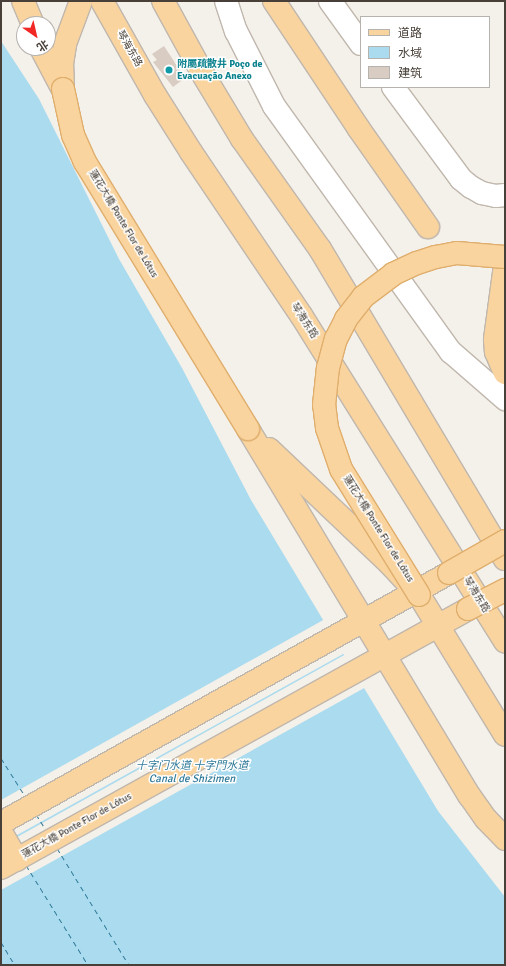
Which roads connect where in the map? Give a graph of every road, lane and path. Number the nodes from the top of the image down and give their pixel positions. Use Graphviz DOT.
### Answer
graph roads {
  1 [pos="23,1"];
  2 [pos="81,1"];
  3 [pos="102,1"];
  4 [pos="163,1"];
  5 [pos="226,1"];
  6 [pos="274,1"];
  7 [pos="330,1"];
  8 [pos="30,16"];
  9 [pos="360,43"];
  10 [pos="46,56"];
  11 [pos="394,88"];
  12 [pos="63,89"];
  13 [pos="505,195"];
  14 [pos="428,227"];
  15 [pos="505,257"];
  16 [pos="505,264"];
  17 [pos="505,373"];
  18 [pos="505,399"];
  19 [pos="248,429"];
  20 [pos="505,541"];
  21 [pos="505,559"];
  22 [pos="505,590"];
  23 [pos="419,595"];
  24 [pos="505,642"];
  25 [pos="505,735"];
  26 [pos="1,823"];
  27 [pos="1,832"];
  28 [pos="505,839"];
  29 [pos="9,864"];
  1 -- 8 [label="main road"];
  2 -- 12 [label="main road, 蓮花大橋 Ponte Flor de Lótus"];
  3 -- 24 [label="main road, 琴海东路"];
  4 -- 21 [label="main road"];
  5 -- 18 [label="lane"];
  6 -- 14 [label="main road"];
  7 -- 9 [label="lane"];
  10 -- 12 [label="main road"];
  11 -- 13 [label="lane"];
  12 -- 19 [label="main road, 蓮花大橋 Ponte Flor de Lótus, bridge"];
  15 -- 23 [label="main road, 蓮花大橋 Ponte Flor de Lótus, bridge"];
  16 -- 17 [label="main road"];
  19 -- 23 [label="main road, 蓮花大橋 Ponte Flor de Lótus, bridge"];
  19 -- 28 [label="main road, 蓮花大橋 Ponte Flor de Lótus"];
  20 -- 26 [label="main road, 蓮花大橋 Ponte Flor de Lótus, bridge"];
  22 -- 29 [label="main road, 蓮花大橋 Ponte Flor de Lótus, bridge"];
  23 -- 25 [label="main road, 蓮花大橋 Ponte Flor de Lótus"];
  27 -- 29 [label="main road"];
}
